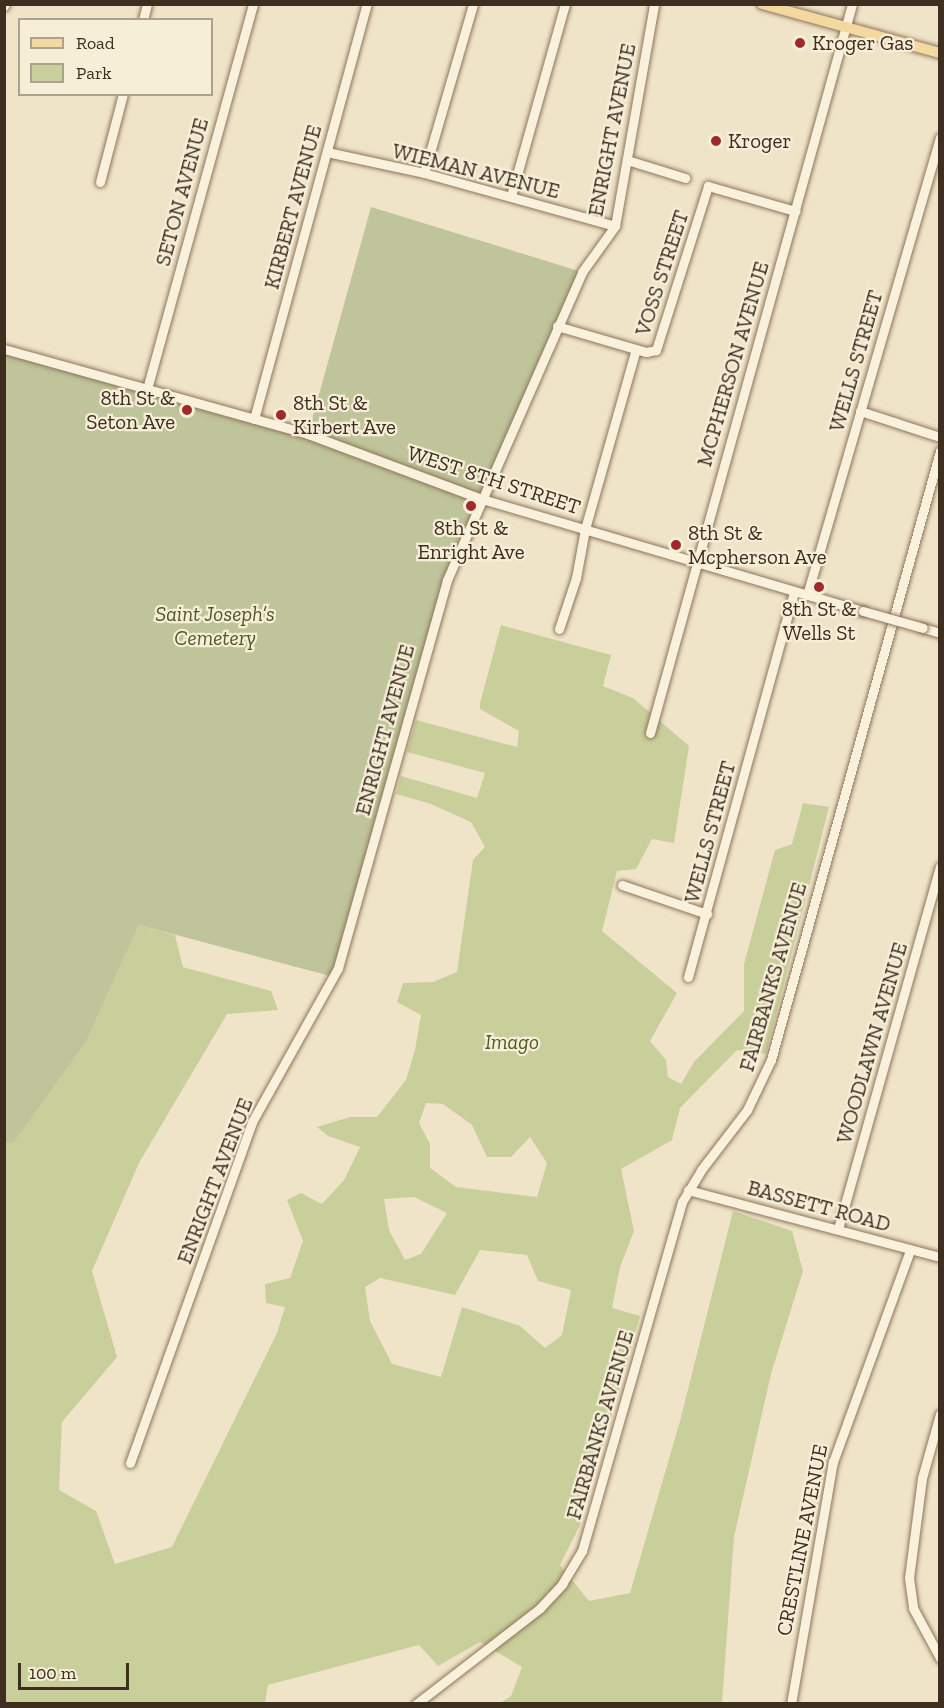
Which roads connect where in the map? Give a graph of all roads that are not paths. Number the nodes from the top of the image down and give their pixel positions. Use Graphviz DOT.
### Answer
graph roads {
  1 [pos="253,4"];
  2 [pos="367,4"];
  3 [pos="473,4"];
  4 [pos="565,4"];
  5 [pos="654,4"];
  6 [pos="762,4"];
  7 [pos="852,4"];
  8 [pos="846,28"];
  9 [pos="939,53"];
  10 [pos="122,96"];
  11 [pos="939,138"];
  12 [pos="327,152"];
  13 [pos="627,160"];
  14 [pos="424,173"];
  15 [pos="685,178"];
  16 [pos="100,182"];
  17 [pos="511,196"];
  18 [pos="795,211"];
  19 [pos="615,226"];
  20 [pos="557,326"];
  21 [pos="4,349"];
  22 [pos="636,349"];
  23 [pos="147,389"];
  24 [pos="860,411"];
  25 [pos="254,419"];
  26 [pos="939,437"];
  27 [pos="939,451"];
  28 [pos="482,499"];
  29 [pos="585,529"];
  30 [pos="696,562"];
  31 [pos="794,591"];
  32 [pos="807,595"];
  33 [pos="559,629"];
  34 [pos="939,633"];
  35 [pos="650,733"];
  36 [pos="939,867"];
  37 [pos="622,885"];
  38 [pos="707,914"];
  39 [pos="688,977"];
  40 [pos="688,1190"];
  41 [pos="838,1228"];
  42 [pos="910,1250"];
  43 [pos="939,1257"];
  44 [pos="939,1414"];
  45 [pos="130,1463"];
  46 [pos="939,1659"];
  47 [pos="416,1704"];
  48 [pos="790,1704"];
  1 -- 23 [label="street, SETON AVENUE"];
  2 -- 12 [label="street, KIRBERT AVENUE"];
  3 -- 14 [label="street"];
  4 -- 17 [label="street"];
  5 -- 13 [label="street, ENRIGHT AVENUE"];
  6 -- 8 [label="main road"];
  7 -- 8 [label="street, MCPHERSON AVENUE"];
  8 -- 9 [label="main road"];
  8 -- 18 [label="street, MCPHERSON AVENUE"];
  10 -- 16 [label="street"];
  11 -- 24 [label="street, WELLS STREET"];
  12 -- 14 [label="street, WIEMAN AVENUE"];
  12 -- 25 [label="street, KIRBERT AVENUE"];
  13 -- 15 [label="street"];
  13 -- 19 [label="street, ENRIGHT AVENUE"];
  14 -- 17 [label="street, WIEMAN AVENUE"];
  17 -- 19 [label="street, WIEMAN AVENUE"];
  18 -- 22 [label="street, VOSS STREET"];
  18 -- 30 [label="street, MCPHERSON AVENUE"];
  19 -- 20 [label="street, ENRIGHT AVENUE"];
  20 -- 22 [label="street"];
  20 -- 28 [label="street, ENRIGHT AVENUE"];
  21 -- 23 [label="street, WEST 8TH STREET"];
  22 -- 29 [label="street"];
  23 -- 25 [label="street, WEST 8TH STREET"];
  24 -- 26 [label="street"];
  24 -- 32 [label="street, WELLS STREET"];
  25 -- 28 [label="street, WEST 8TH STREET"];
  27 -- 40 [label="street, FAIRBANKS AVENUE"];
  28 -- 29 [label="street, WEST 8TH STREET"];
  28 -- 45 [label="street, ENRIGHT AVENUE"];
  29 -- 30 [label="street, WEST 8TH STREET"];
  29 -- 33 [label="street"];
  30 -- 31 [label="street, WEST 8TH STREET"];
  30 -- 35 [label="street, MCPHERSON AVENUE"];
  31 -- 32 [label="street, WEST 8TH STREET"];
  31 -- 38 [label="street, WELLS STREET"];
  32 -- 34 [label="street, WEST 8TH STREET, bridge"];
  36 -- 41 [label="street, WOODLAWN AVENUE"];
  37 -- 38 [label="street"];
  38 -- 39 [label="street, WELLS STREET"];
  40 -- 41 [label="street, BASSETT ROAD"];
  40 -- 47 [label="street, FAIRBANKS AVENUE"];
  41 -- 42 [label="street, BASSETT ROAD"];
  42 -- 43 [label="street, BASSETT ROAD"];
  42 -- 48 [label="street, CRESTLINE AVENUE"];
  44 -- 46 [label="street"];
}
